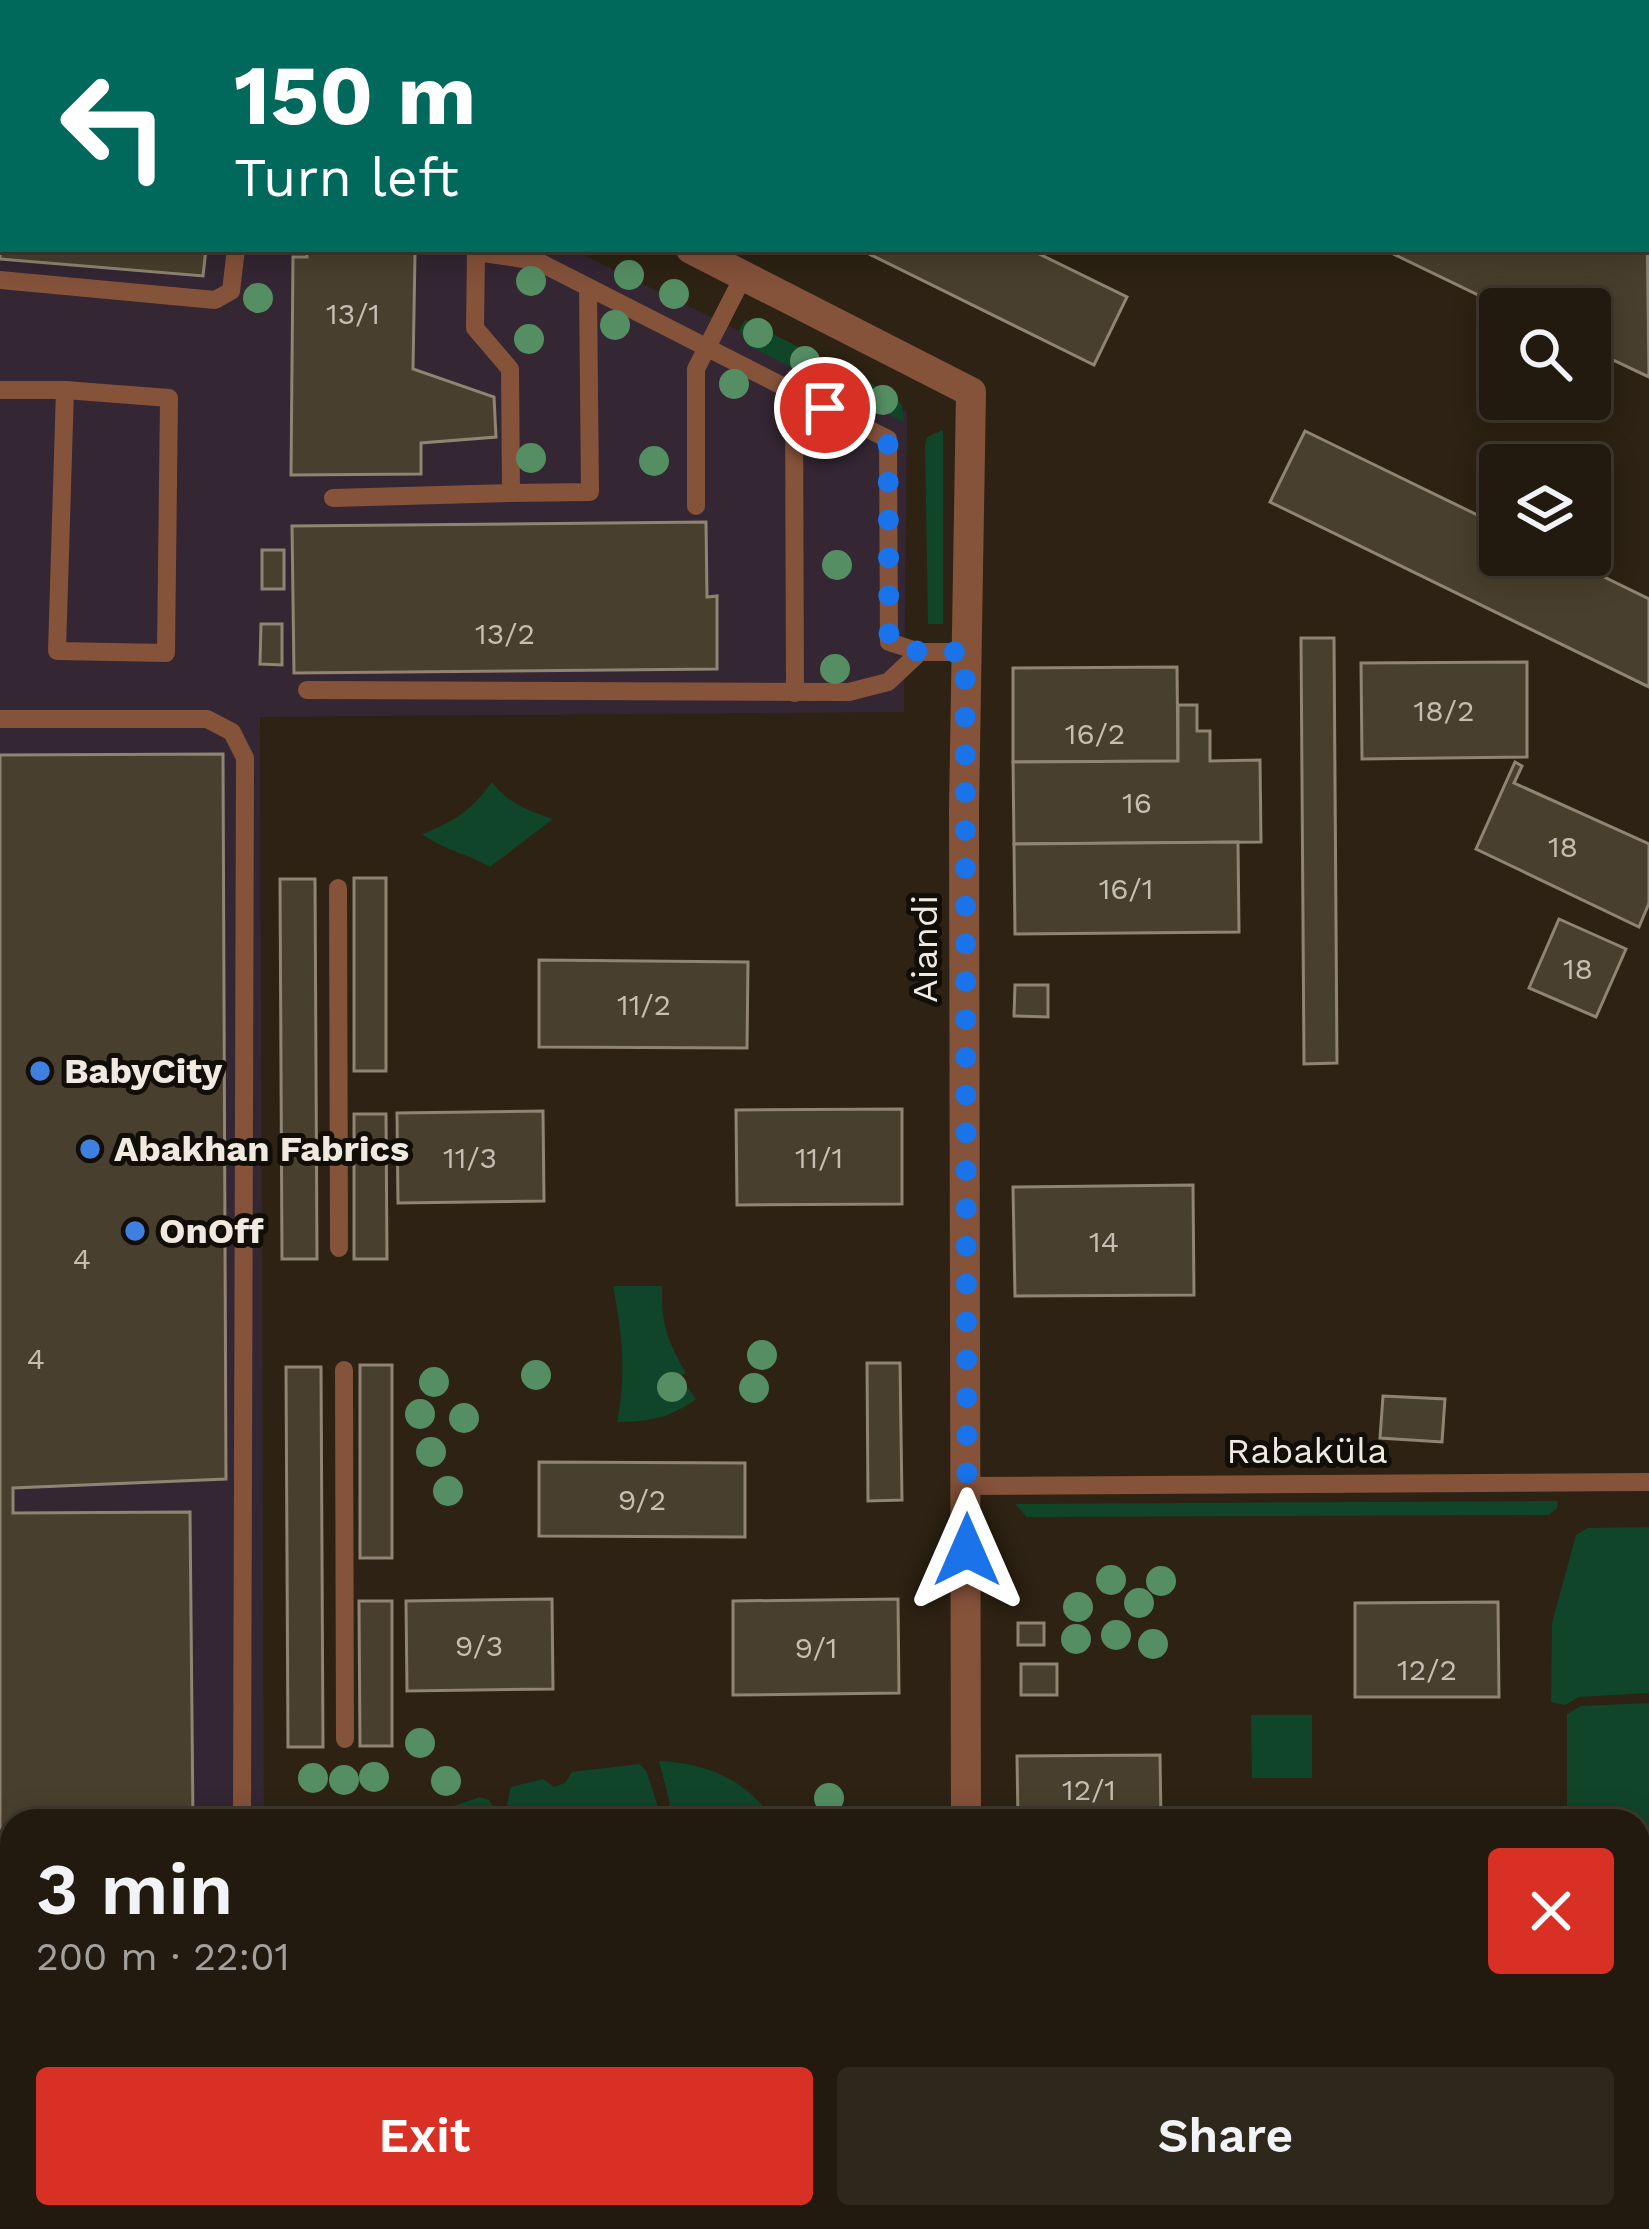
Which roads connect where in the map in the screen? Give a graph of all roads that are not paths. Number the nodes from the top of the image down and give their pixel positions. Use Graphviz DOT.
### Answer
graph roads {
  1 [pos="236,252"];
  2 [pos="698,252"];
  3 [pos="744,275"];
  4 [pos="0,280"];
  5 [pos="588,287"];
  6 [pos="707,347"];
  7 [pos="0,390"];
  8 [pos="65,390"];
  9 [pos="794,392"];
  10 [pos="511,493"];
  11 [pos="333,498"];
  12 [pos="697,506"];
  13 [pos="920,652"];
  14 [pos="965,652"];
  15 [pos="307,690"];
  16 [pos="795,693"];
  17 [pos="0,719"];
  18 [pos="338,888"];
  19 [pos="340,1248"];
  20 [pos="344,1370"];
  21 [pos="1649,1482"];
  22 [pos="966,1486"];
  23 [pos="345,1739"];
  24 [pos="242,1809"];
  25 [pos="966,1809"];
  1 -- 4 [label="lane"];
  2 -- 3 [label="street, Aiandi"];
  3 -- 6 [label="lane"];
  3 -- 14 [label="street, Aiandi"];
  5 -- 6 [label="lane"];
  5 -- 10 [label="lane"];
  5 -- 10 [label="lane"];
  6 -- 9 [label="lane"];
  6 -- 12 [label="lane"];
  7 -- 8 [label="lane"];
  8 -- 8 [label="lane"];
  9 -- 13 [label="lane"];
  9 -- 16 [label="lane"];
  10 -- 11 [label="lane"];
  13 -- 14 [label="lane"];
  13 -- 16 [label="lane"];
  14 -- 22 [label="street, Aiandi"];
  15 -- 16 [label="lane"];
  17 -- 24 [label="lane"];
  18 -- 19 [label="lane"];
  20 -- 23 [label="lane"];
  21 -- 22 [label="lane, Rabaküla"];
  22 -- 25 [label="street, Aiandi"];
}
